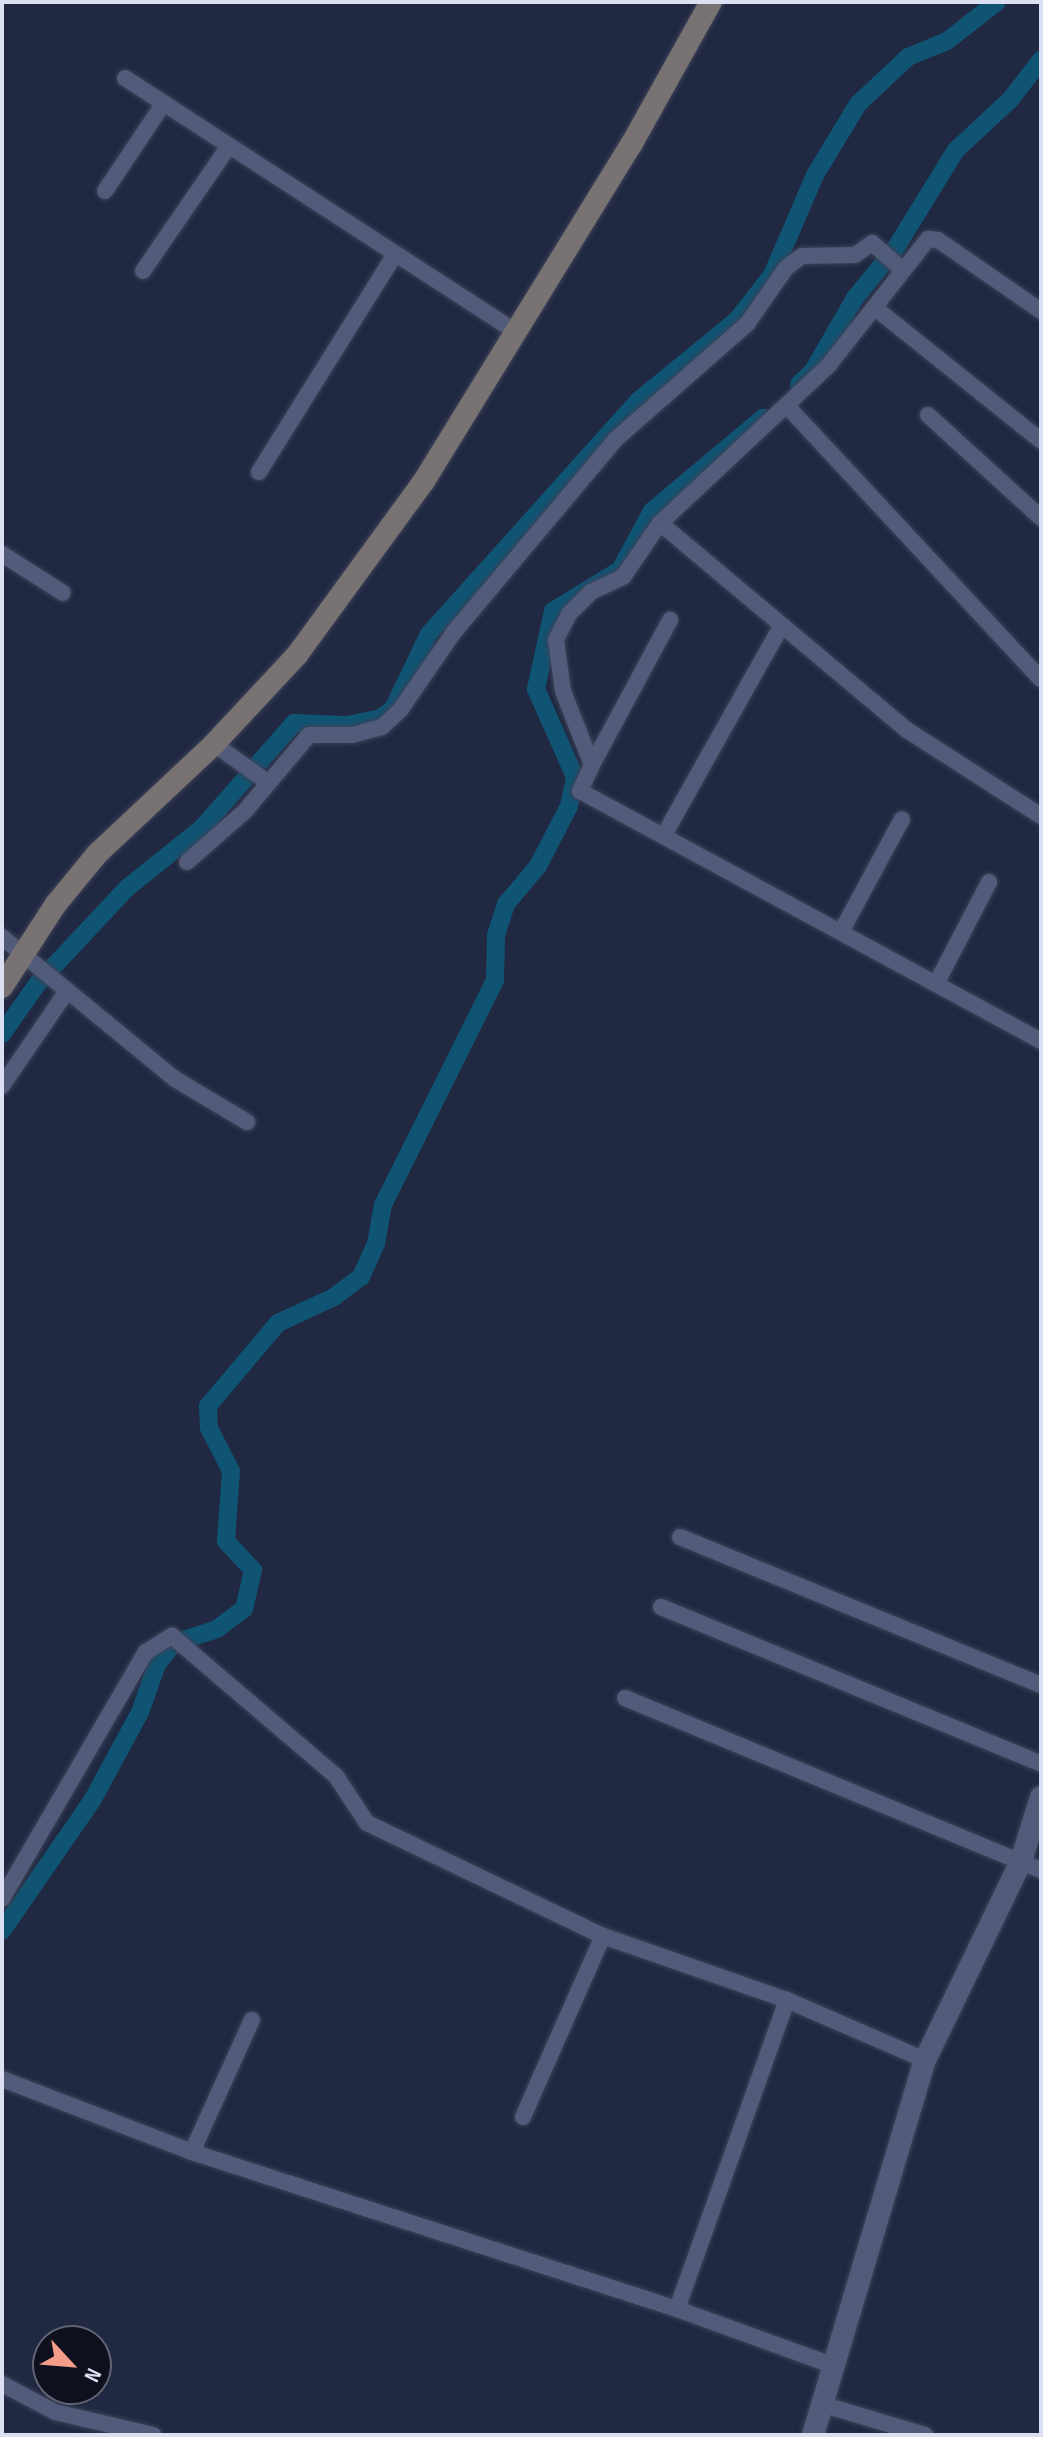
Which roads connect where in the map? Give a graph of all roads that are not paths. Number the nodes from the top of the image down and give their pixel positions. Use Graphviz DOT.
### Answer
graph roads {
  1 [pos="711,2"];
  2 [pos="125,78"];
  3 [pos="164,103"];
  4 [pos="229,146"];
  5 [pos="105,191"];
  6 [pos="395,254"];
  7 [pos="903,270"];
  8 [pos="143,271"];
  9 [pos="874,307"];
  10 [pos="1041,311"];
  11 [pos="514,331"];
  12 [pos="787,406"];
  13 [pos="928,415"];
  14 [pos="1041,441"];
  15 [pos="259,472"];
  16 [pos="1038,508"];
  17 [pos="660,523"];
  18 [pos="2,554"];
  19 [pos="63,593"];
  20 [pos="670,620"];
  21 [pos="780,628"];
  22 [pos="1041,679"];
  23 [pos="214,744"];
  24 [pos="592,765"];
  25 [pos="267,782"];
  26 [pos="1041,816"];
  27 [pos="902,819"];
  28 [pos="664,835"];
  29 [pos="187,862"];
  30 [pos="989,882"];
  31 [pos="841,932"];
  32 [pos="2,937"];
  33 [pos="30,962"];
  34 [pos="936,984"];
  35 [pos="2,987"];
  36 [pos="63,988"];
  37 [pos="1041,1041"];
  38 [pos="2,1086"];
  39 [pos="247,1122"];
  40 [pos="680,1537"];
  41 [pos="661,1607"];
  42 [pos="1041,1685"];
  43 [pos="625,1698"];
  44 [pos="1041,1764"];
  45 [pos="1041,1797"];
  46 [pos="1041,1849"];
  47 [pos="1031,1866"];
  48 [pos="2,1899"];
  49 [pos="603,1936"];
  50 [pos="787,2000"];
  51 [pos="252,2020"];
  52 [pos="925,2060"];
  53 [pos="2,2079"];
  54 [pos="523,2117"];
  55 [pos="192,2152"];
  56 [pos="677,2309"];
  57 [pos="832,2365"];
  58 [pos="2,2384"];
  59 [pos="821,2404"];
  60 [pos="153,2435"];
  61 [pos="813,2435"];
  62 [pos="925,2435"];
  1 -- 11 [label="main road"];
  2 -- 3 [label="street"];
  3 -- 4 [label="street"];
  3 -- 5 [label="street"];
  4 -- 6 [label="street"];
  4 -- 8 [label="street"];
  6 -- 11 [label="street"];
  6 -- 15 [label="street"];
  7 -- 9 [label="street"];
  7 -- 10 [label="street"];
  7 -- 25 [label="street"];
  9 -- 12 [label="street"];
  9 -- 14 [label="street"];
  11 -- 23 [label="main road"];
  12 -- 17 [label="street"];
  12 -- 22 [label="street"];
  13 -- 16 [label="street"];
  17 -- 21 [label="street"];
  17 -- 24 [label="street"];
  18 -- 19 [label="street"];
  20 -- 24 [label="street"];
  21 -- 26 [label="street"];
  21 -- 28 [label="street"];
  23 -- 25 [label="street"];
  23 -- 33 [label="main road"];
  24 -- 28 [label="street"];
  25 -- 29 [label="street"];
  27 -- 31 [label="street"];
  28 -- 31 [label="street"];
  30 -- 34 [label="street"];
  31 -- 34 [label="street"];
  32 -- 33 [label="street"];
  33 -- 35 [label="main road"];
  33 -- 36 [label="street"];
  34 -- 37 [label="street"];
  36 -- 38 [label="street"];
  36 -- 39 [label="street"];
  40 -- 42 [label="street"];
  41 -- 44 [label="street"];
  43 -- 47 [label="street"];
  45 -- 47 [label="street"];
  46 -- 47 [label="street"];
  47 -- 52 [label="street"];
  48 -- 49 [label="street"];
  49 -- 50 [label="street"];
  49 -- 54 [label="street"];
  50 -- 52 [label="street"];
  50 -- 56 [label="street"];
  51 -- 55 [label="street"];
  52 -- 57 [label="street"];
  53 -- 55 [label="street"];
  55 -- 56 [label="street"];
  56 -- 57 [label="street"];
  57 -- 59 [label="street"];
  58 -- 60 [label="street"];
  59 -- 61 [label="street"];
  59 -- 62 [label="street"];
}
